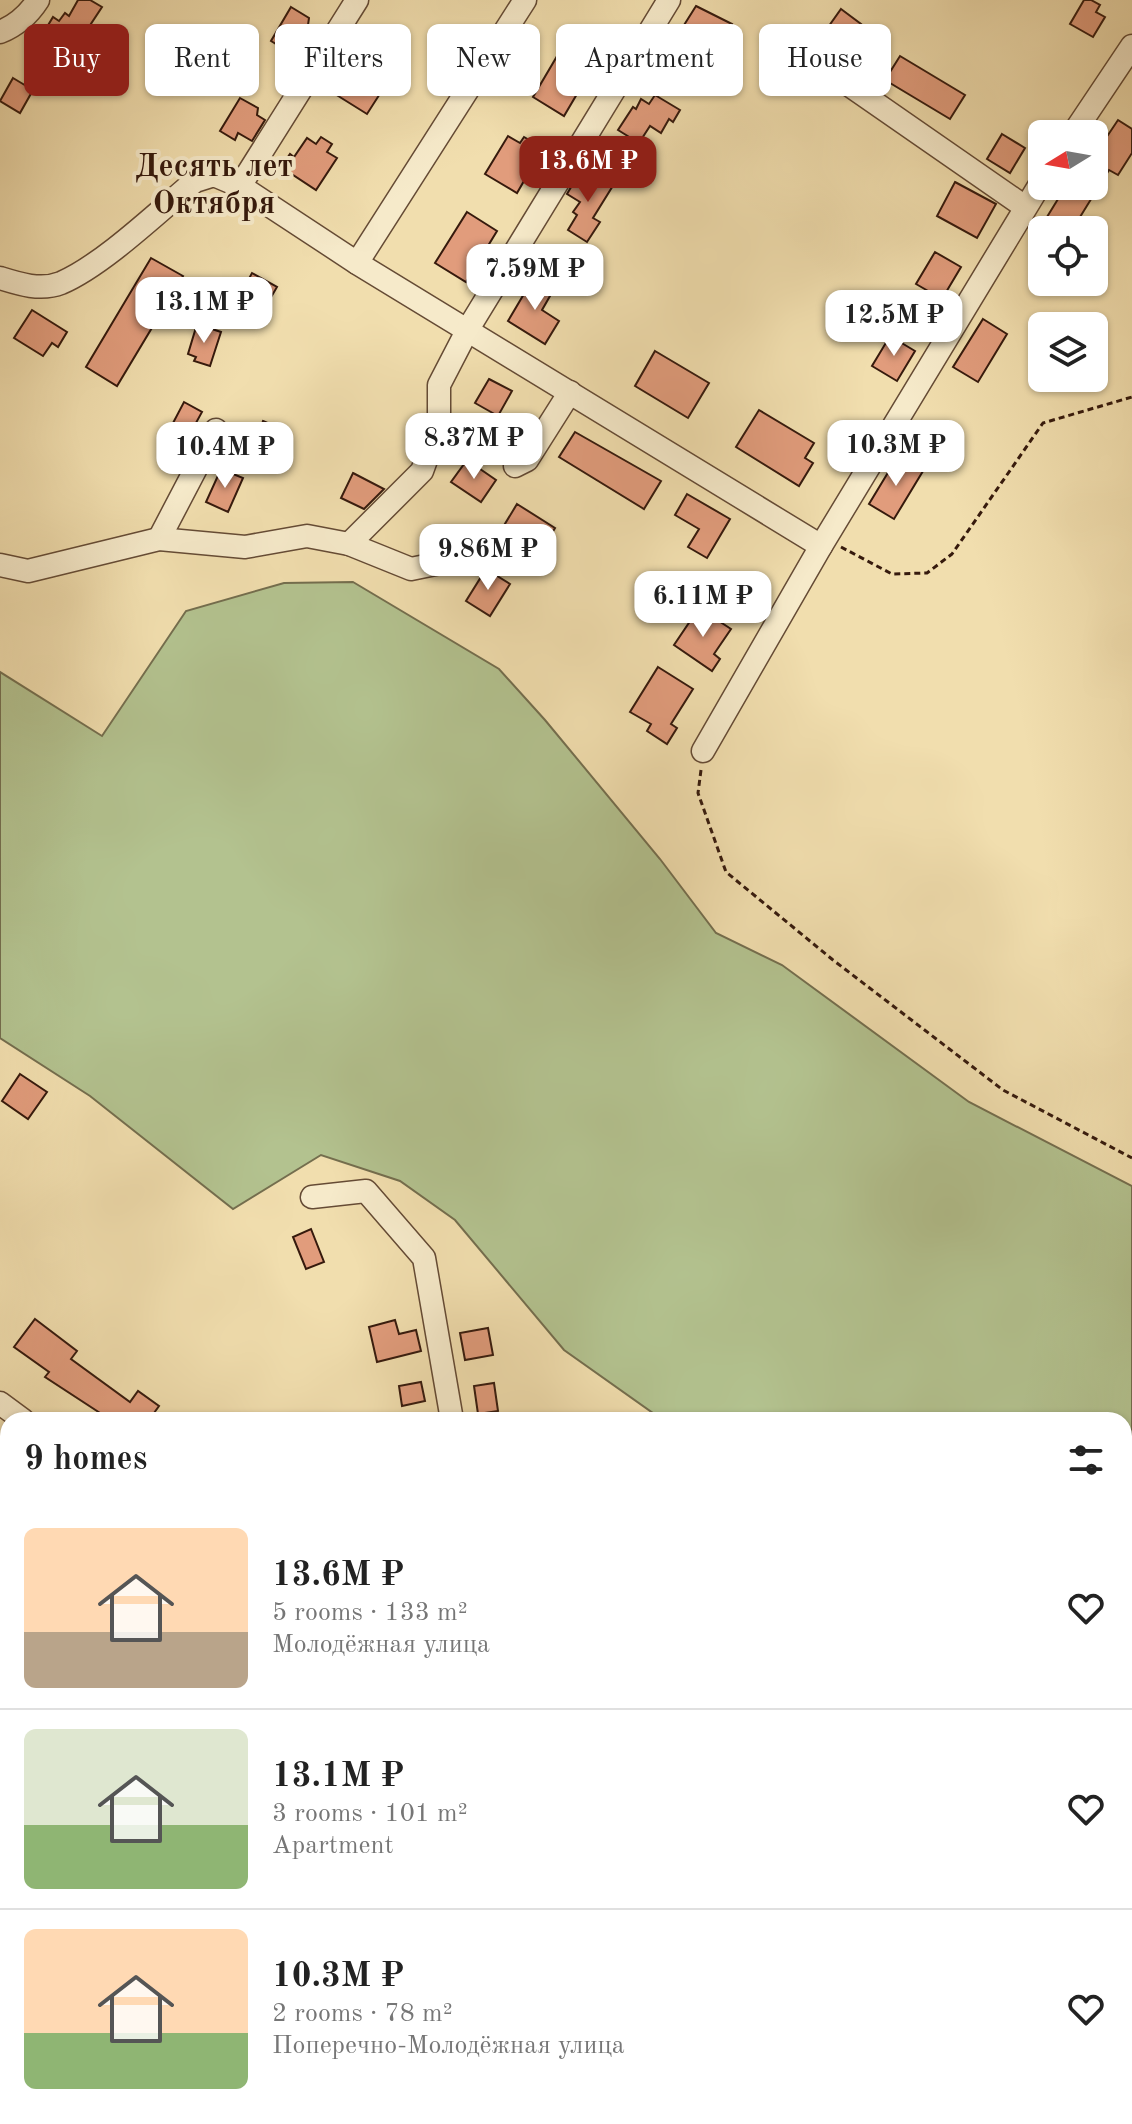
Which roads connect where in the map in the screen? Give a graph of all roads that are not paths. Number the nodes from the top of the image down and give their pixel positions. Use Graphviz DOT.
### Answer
graph roads {
  1 [pos="38,0"];
  2 [pos="357,0"];
  3 [pos="525,0"];
  4 [pos="669,0"];
  5 [pos="5,30"];
  6 [pos="1132,46"];
  7 [pos="0,49"];
  8 [pos="865,96"];
  9 [pos="1082,120"];
  10 [pos="240,186"];
  11 [pos="1030,200"];
  12 [pos="1025,207"];
  13 [pos="357,263"];
  14 [pos="0,278"];
  15 [pos="468,329"];
  16 [pos="570,392"];
  17 [pos="216,430"];
  18 [pos="515,466"];
  19 [pos="159,539"];
  20 [pos="823,542"];
  21 [pos="349,544"];
  22 [pos="445,562"];
  23 [pos="0,565"];
  24 [pos="703,751"];
  25 [pos="312,1197"];
  26 [pos="451,1412"];
  1 -- 5 [label="street"];
  2 -- 10 [label="street"];
  3 -- 13 [label="street"];
  4 -- 15 [label="street"];
  5 -- 7 [label="street"];
  6 -- 9 [label="street"];
  8 -- 12 [label="street"];
  10 -- 13 [label="street"];
  10 -- 14 [label="street"];
  11 -- 12 [label="street"];
  12 -- 20 [label="street"];
  13 -- 15 [label="street"];
  15 -- 16 [label="street"];
  15 -- 21 [label="street"];
  16 -- 18 [label="street"];
  16 -- 20 [label="street"];
  17 -- 19 [label="street"];
  19 -- 21 [label="street"];
  19 -- 23 [label="street"];
  20 -- 24 [label="street"];
  21 -- 22 [label="street"];
  25 -- 26 [label="street"];
}
